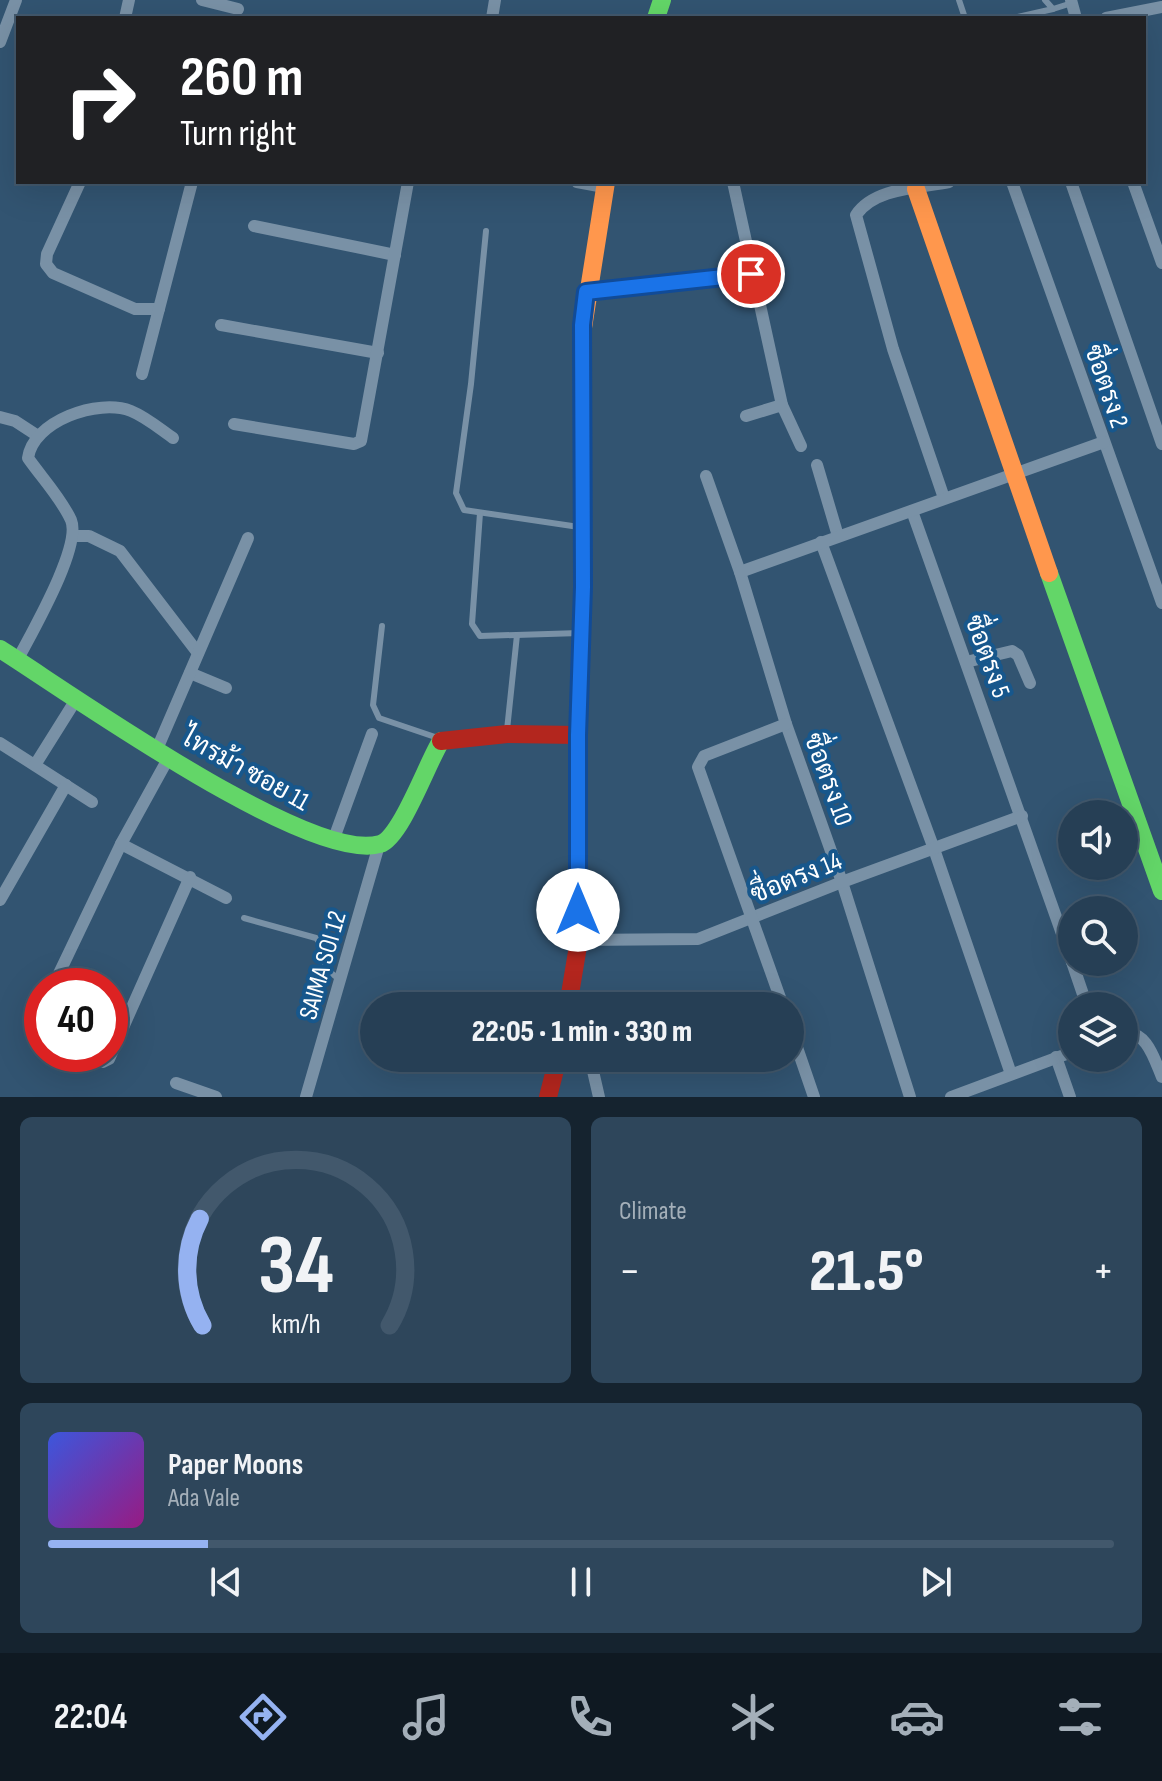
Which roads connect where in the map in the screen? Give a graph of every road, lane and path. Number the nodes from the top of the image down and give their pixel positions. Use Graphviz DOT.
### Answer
graph roads {
  1 [pos="16,0"];
  2 [pos="202,0"];
  3 [pos="1045,0"];
  4 [pos="1071,2"];
  5 [pos="1162,7"];
  6 [pos="238,9"];
  7 [pos="1053,9"];
  8 [pos="1022,16"];
  9 [pos="1116,16"];
  10 [pos="0,42"];
  11 [pos="79,184"];
  12 [pos="191,184"];
  13 [pos="408,184"];
  14 [pos="605,184"];
  15 [pos="733,184"];
  16 [pos="874,184"];
  17 [pos="940,184"];
  18 [pos="1013,184"];
  19 [pos="1072,184"];
  20 [pos="1134,184"];
  21 [pos="916,189"];
  22 [pos="878,196"];
  23 [pos="254,226"];
  24 [pos="486,231"];
  25 [pos="395,255"];
  26 [pos="1162,263"];
  27 [pos="751,274"];
  28 [pos="586,292"];
  29 [pos="159,309"];
  30 [pos="221,325"];
  31 [pos="378,353"];
  32 [pos="142,374"];
  33 [pos="782,405"];
  34 [pos="746,416"];
  35 [pos="0,417"];
  36 [pos="234,424"];
  37 [pos="38,436"];
  38 [pos="173,438"];
  39 [pos="1104,442"];
  40 [pos="1162,444"];
  41 [pos="801,446"];
  42 [pos="817,465"];
  43 [pos="1014,475"];
  44 [pos="706,476"];
  45 [pos="944,498"];
  46 [pos="912,511"];
  47 [pos="480,513"];
  48 [pos="582,528"];
  49 [pos="74,536"];
  50 [pos="838,536"];
  51 [pos="248,538"];
  52 [pos="821,542"];
  53 [pos="740,572"];
  54 [pos="1162,603"];
  55 [pos="382,626"];
  56 [pos="580,633"];
  57 [pos="517,635"];
  58 [pos="0,649"];
  59 [pos="198,653"];
  60 [pos="18,659"];
  61 [pos="966,662"];
  62 [pos="190,673"];
  63 [pos="1030,683"];
  64 [pos="226,688"];
  65 [pos="77,698"];
  66 [pos="786,724"];
  67 [pos="372,734"];
  68 [pos="507,734"];
  69 [pos="578,735"];
  70 [pos="442,739"];
  71 [pos="0,743"];
  72 [pos="163,753"];
  73 [pos="35,765"];
  74 [pos="66,785"];
  75 [pos="92,802"];
  76 [pos="1022,816"];
  77 [pos="333,841"];
  78 [pos="121,844"];
  79 [pos="379,845"];
  80 [pos="934,849"];
  81 [pos="190,877"];
  82 [pos="842,882"];
  83 [pos="1162,891"];
  84 [pos="226,898"];
  85 [pos="0,900"];
  86 [pos="244,918"];
  87 [pos="753,918"];
  88 [pos="1058,921"];
  89 [pos="579,940"];
  90 [pos="62,968"];
  91 [pos="340,980"];
  92 [pos="572,992"];
  93 [pos="778,992"];
  94 [pos="128,1016"];
  95 [pos="1138,1035"];
  96 [pos="1056,1057"];
  97 [pos="804,1068"];
  98 [pos="554,1072"];
  99 [pos="593,1072"];
  100 [pos="1011,1074"];
  101 [pos="1162,1077"];
  102 [pos="176,1083"];
  103 [pos="969,1094"];
  104 [pos="216,1097"];
  105 [pos="306,1097"];
  106 [pos="548,1097"];
  107 [pos="599,1097"];
  108 [pos="814,1097"];
  109 [pos="910,1097"];
  110 [pos="951,1097"];
  111 [pos="1070,1097"];
  1 -- 10 [label="street"];
  2 -- 6 [label="street"];
  3 -- 7 [label="lane"];
  4 -- 7 [label="lane"];
  5 -- 9 [label="street"];
  7 -- 8 [label="lane"];
  11 -- 29 [label="street"];
  12 -- 29 [label="street"];
  13 -- 25 [label="street"];
  14 -- 28 [label="street"];
  15 -- 27 [label="street"];
  16 -- 22 [label="street"];
  17 -- 21 [label="street"];
  18 -- 39 [label="street, ซื่อตรง 2"];
  19 -- 40 [label="street"];
  20 -- 26 [label="street"];
  21 -- 22 [label="street"];
  21 -- 43 [label="street"];
  22 -- 45 [label="street"];
  23 -- 25 [label="street"];
  24 -- 47 [label="lane"];
  25 -- 31 [label="street"];
  27 -- 28 [label="street"];
  27 -- 33 [label="street"];
  28 -- 48 [label="street"];
  29 -- 32 [label="street"];
  30 -- 31 [label="street"];
  31 -- 36 [label="street"];
  33 -- 34 [label="street"];
  33 -- 41 [label="street"];
  35 -- 37 [label="street"];
  37 -- 38 [label="street"];
  37 -- 49 [label="street"];
  39 -- 43 [label="street"];
  39 -- 54 [label="street, ซื่อตรง 2"];
  42 -- 50 [label="street"];
  43 -- 45 [label="street"];
  43 -- 83 [label="street"];
  44 -- 53 [label="street, ซื่อตรง 10"];
  45 -- 46 [label="street"];
  46 -- 50 [label="street"];
  46 -- 61 [label="street, ซื่อตรง 5"];
  47 -- 48 [label="lane"];
  47 -- 57 [label="lane"];
  48 -- 56 [label="street"];
  49 -- 59 [label="street"];
  49 -- 60 [label="street"];
  50 -- 52 [label="street"];
  51 -- 59 [label="street"];
  52 -- 53 [label="street"];
  52 -- 80 [label="street"];
  53 -- 66 [label="street, ซื่อตรง 10"];
  55 -- 70 [label="lane"];
  56 -- 57 [label="lane"];
  56 -- 69 [label="street"];
  57 -- 68 [label="lane"];
  58 -- 60 [label="street, ไทรม้า ซอย 11"];
  59 -- 62 [label="street"];
  60 -- 65 [label="street, ไทรม้า ซอย 11"];
  61 -- 63 [label="street"];
  61 -- 76 [label="street, ซื่อตรง 5"];
  62 -- 64 [label="street"];
  62 -- 72 [label="street"];
  65 -- 72 [label="street, ไทรม้า ซอย 11"];
  65 -- 73 [label="street"];
  66 -- 82 [label="street, ซื่อตรง 10"];
  66 -- 87 [label="street"];
  67 -- 77 [label="street"];
  68 -- 69 [label="street"];
  68 -- 70 [label="street"];
  69 -- 89 [label="street"];
  70 -- 79 [label="street"];
  71 -- 73 [label="street"];
  72 -- 77 [label="street, ไทรม้า ซอย 11"];
  72 -- 78 [label="street"];
  73 -- 74 [label="street"];
  74 -- 75 [label="street"];
  74 -- 85 [label="street"];
  76 -- 80 [label="street, ซื่อตรง 14"];
  76 -- 88 [label="street, ซื่อตรง 5"];
  77 -- 79 [label="street, ไทรม้า ซอย 11"];
  78 -- 81 [label="street"];
  78 -- 90 [label="street"];
  79 -- 91 [label="street, SAIMA SOI 12"];
  80 -- 82 [label="street, ซื่อตรง 14"];
  80 -- 100 [label="street"];
  81 -- 84 [label="street"];
  81 -- 94 [label="street"];
  82 -- 87 [label="street, ซื่อตรง 14"];
  82 -- 109 [label="street, ซื่อตรง 10"];
  86 -- 91 [label="lane"];
  87 -- 89 [label="street, ซื่อตรง 14"];
  87 -- 93 [label="street"];
  89 -- 92 [label="street"];
  91 -- 105 [label="street, SAIMA SOI 12"];
  95 -- 101 [label="street"];
  96 -- 100 [label="street"];
  96 -- 111 [label="street"];
  97 -- 108 [label="street"];
  98 -- 106 [label="street"];
  99 -- 107 [label="street"];
  100 -- 103 [label="street"];
  102 -- 104 [label="street"];
  103 -- 110 [label="street"];
}
